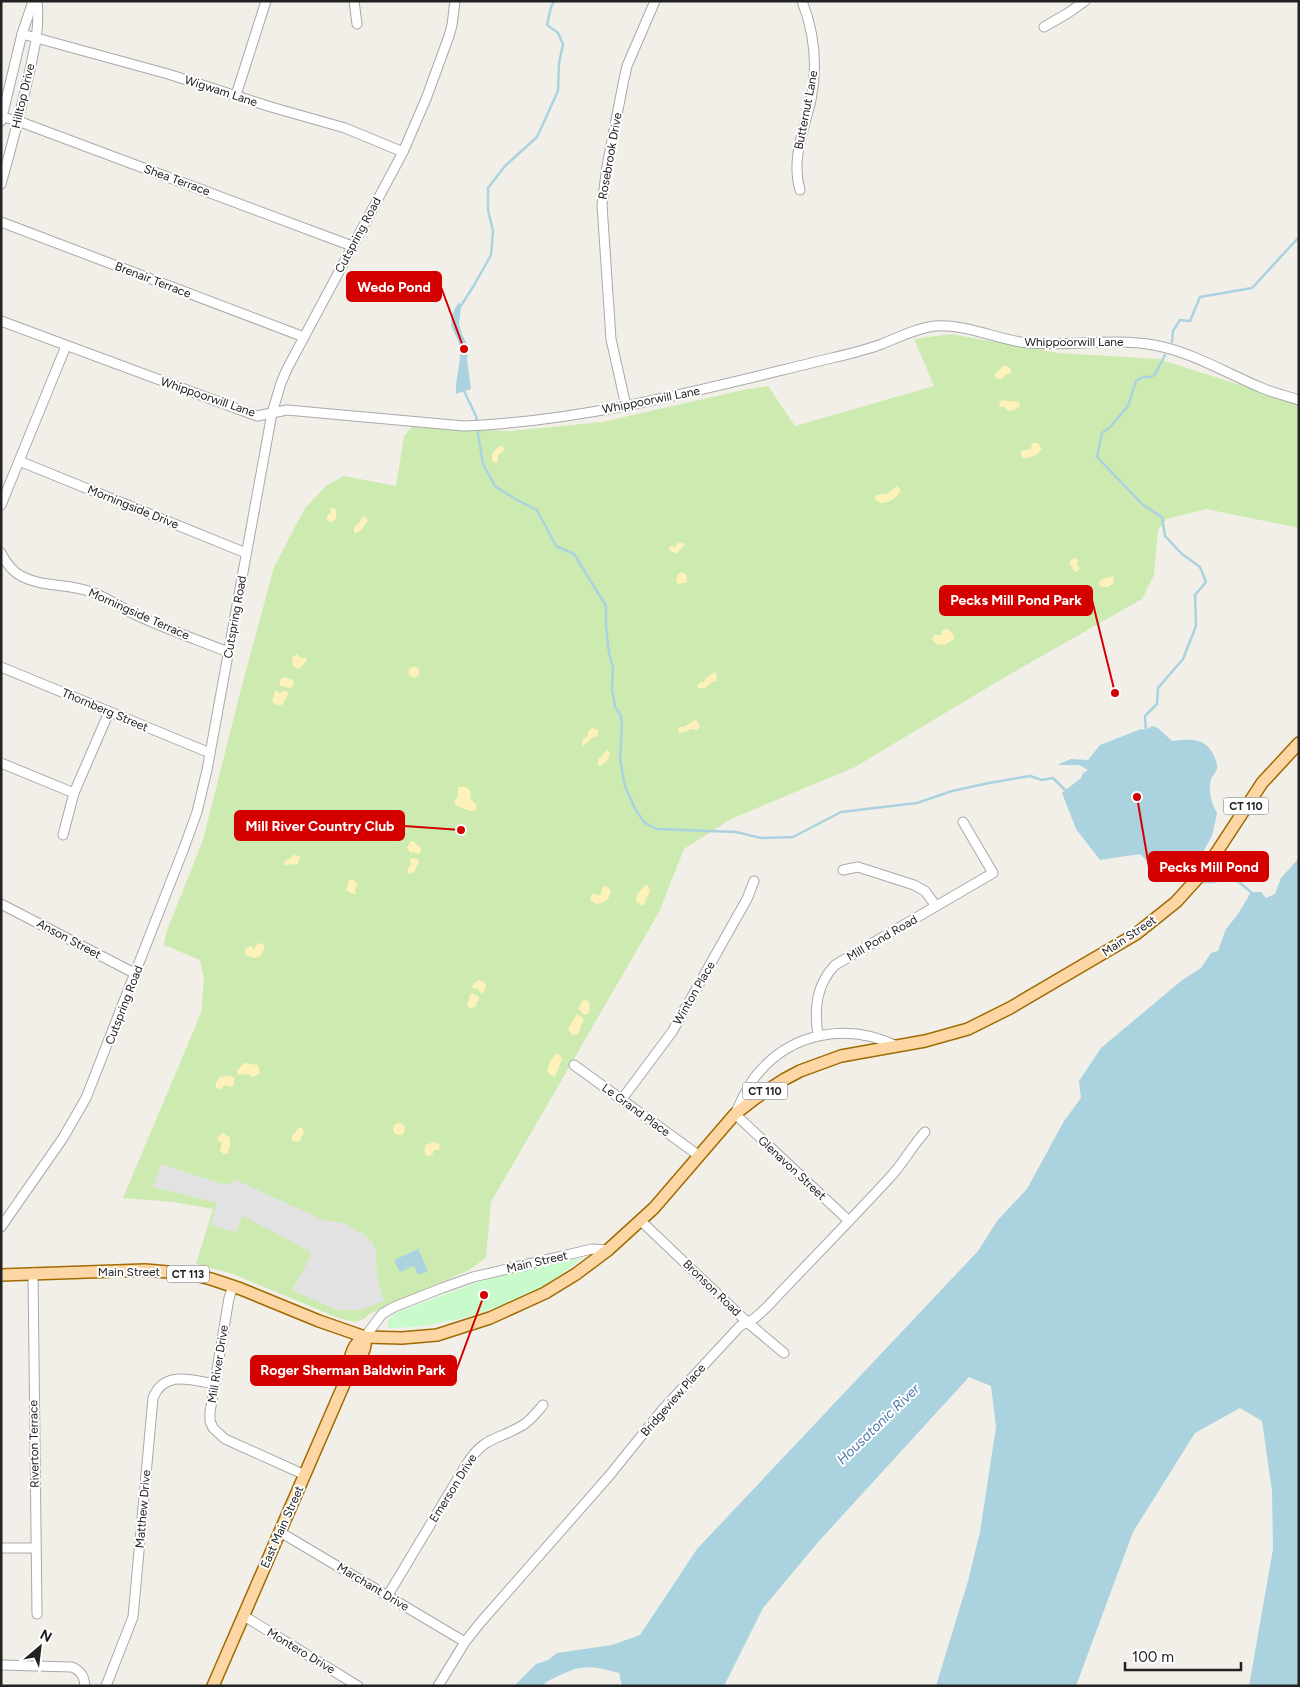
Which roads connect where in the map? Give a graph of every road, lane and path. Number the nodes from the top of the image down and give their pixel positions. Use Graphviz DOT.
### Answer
graph roads {
  1 [pos="35,1"];
  2 [pos="266,1"];
  3 [pos="354,1"];
  4 [pos="455,1"];
  5 [pos="656,1"];
  6 [pos="802,1"];
  7 [pos="1085,1"];
  8 [pos="357,24"];
  9 [pos="1044,27"];
  10 [pos="22,34"];
  11 [pos="37,37"];
  12 [pos="236,95"];
  13 [pos="2,119"];
  14 [pos="18,121"];
  15 [pos="403,152"];
  16 [pos="1,184"];
  17 [pos="800,190"];
  18 [pos="1,222"];
  19 [pos="352,246"];
  20 [pos="1,322"];
  21 [pos="304,337"];
  22 [pos="66,346"];
  23 [pos="1299,400"];
  24 [pos="626,406"];
  25 [pos="272,413"];
  26 [pos="19,461"];
  27 [pos="1,505"];
  28 [pos="1,553"];
  29 [pos="246,553"];
  30 [pos="228,652"];
  31 [pos="1,667"];
  32 [pos="110,712"];
  33 [pos="1299,743"];
  34 [pos="210,753"];
  35 [pos="1,763"];
  36 [pos="74,793"];
  37 [pos="963,822"];
  38 [pos="63,835"];
  39 [pos="843,870"];
  40 [pos="754,881"];
  41 [pos="1,904"];
  42 [pos="936,906"];
  43 [pos="136,974"];
  44 [pos="818,1035"];
  45 [pos="897,1046"];
  46 [pos="574,1065"];
  47 [pos="622,1099"];
  48 [pos="735,1114"];
  49 [pos="925,1132"];
  50 [pos="698,1155"];
  51 [pos="641,1221"];
  52 [pos="849,1221"];
  53 [pos="1,1227"];
  54 [pos="608,1250"];
  55 [pos="33,1274"];
  56 [pos="1,1275"];
  57 [pos="232,1286"];
  58 [pos="748,1322"];
  59 [pos="365,1337"];
  60 [pos="784,1353"];
  61 [pos="214,1384"];
  62 [pos="543,1405"];
  63 [pos="305,1475"];
  64 [pos="280,1532"];
  65 [pos="1,1548"];
  66 [pos="35,1548"];
  67 [pos="388,1595"];
  68 [pos="37,1614"];
  69 [pos="244,1616"];
  70 [pos="465,1642"];
  71 [pos="1,1665"];
  72 [pos="85,1686"];
  73 [pos="106,1686"];
  74 [pos="214,1686"];
  75 [pos="358,1686"];
  76 [pos="438,1686"];
  1 -- 10 [label="street"];
  1 -- 11 [label="street"];
  2 -- 12 [label="street"];
  3 -- 8 [label="street"];
  4 -- 15 [label="street, Cutspring Road"];
  5 -- 24 [label="street, Rosebrook Drive"];
  6 -- 17 [label="street, Butternut Lane"];
  7 -- 9 [label="street"];
  10 -- 11 [label="street, Wigwam Lane"];
  10 -- 13 [label="street, Hilltop Drive"];
  11 -- 12 [label="street, Wigwam Lane"];
  11 -- 14 [label="street, Hilltop Drive"];
  12 -- 15 [label="street, Wigwam Lane"];
  13 -- 14 [label="street, Shea Terrace"];
  14 -- 16 [label="street, Hilltop Drive"];
  14 -- 19 [label="street, Shea Terrace"];
  15 -- 19 [label="street, Cutspring Road"];
  18 -- 21 [label="street, Brenair Terrace"];
  19 -- 21 [label="street, Cutspring Road"];
  20 -- 22 [label="street, Whippoorwill Lane"];
  21 -- 25 [label="street, Cutspring Road"];
  22 -- 25 [label="street, Whippoorwill Lane"];
  22 -- 26 [label="street"];
  23 -- 24 [label="street, Whippoorwill Lane"];
  24 -- 25 [label="street, Whippoorwill Lane"];
  25 -- 29 [label="street, Cutspring Road"];
  26 -- 27 [label="street"];
  26 -- 29 [label="street, Morningside Drive"];
  28 -- 30 [label="street, Morningside Terrace"];
  29 -- 30 [label="street, Cutspring Road"];
  30 -- 34 [label="street, Cutspring Road"];
  31 -- 32 [label="street, Thornberg Street"];
  32 -- 34 [label="street, Thornberg Street"];
  32 -- 36 [label="street"];
  33 -- 45 [label="main road, Main Street / CT 110"];
  34 -- 43 [label="street, Cutspring Road"];
  35 -- 36 [label="street"];
  36 -- 38 [label="street"];
  37 -- 42 [label="street, Mill Pond Road"];
  39 -- 42 [label="street"];
  40 -- 47 [label="street, Winton Place"];
  41 -- 43 [label="street, Anson Street"];
  42 -- 44 [label="street, Mill Pond Road"];
  43 -- 53 [label="street, Cutspring Road"];
  44 -- 45 [label="street, Main Street"];
  44 -- 48 [label="street, Main Street"];
  45 -- 48 [label="main road, Main Street / CT 110"];
  46 -- 47 [label="street, Le Grand Place"];
  47 -- 50 [label="street, Le Grand Place"];
  48 -- 50 [label="main road, Main Street / CT 110"];
  48 -- 52 [label="street, Glenavon Street"];
  49 -- 52 [label="street, Bridgeview Place"];
  50 -- 51 [label="main road, Main Street / CT 110"];
  51 -- 54 [label="main road, Main Street / CT 110"];
  51 -- 58 [label="street, Bronson Road"];
  52 -- 58 [label="street, Bridgeview Place"];
  54 -- 59 [label="main road, Main Street / CT 110"];
  54 -- 59 [label="street, Main Street"];
  55 -- 56 [label="main road, Main Street / CT 113"];
  55 -- 57 [label="main road, Main Street / CT 113"];
  55 -- 66 [label="street, Riverton Terrace"];
  57 -- 59 [label="main road, Main Street / CT 113"];
  57 -- 61 [label="street, Mill River Drive"];
  58 -- 60 [label="street, Bronson Road"];
  58 -- 70 [label="street, Bridgeview Place"];
  59 -- 63 [label="main road, East Main Street"];
  61 -- 63 [label="street, Mill River Drive"];
  61 -- 73 [label="street, Matthew Drive"];
  62 -- 67 [label="street, Emerson Drive"];
  63 -- 64 [label="main road, East Main Street"];
  64 -- 67 [label="street, Marchant Drive"];
  64 -- 69 [label="main road, East Main Street"];
  65 -- 66 [label="street"];
  66 -- 68 [label="street, Riverton Terrace"];
  67 -- 70 [label="street, Marchant Drive"];
  69 -- 74 [label="main road, East Main Street"];
  69 -- 75 [label="street, Montero Drive"];
  70 -- 76 [label="street, Bridgeview Place"];
  71 -- 72 [label="street"];
}
